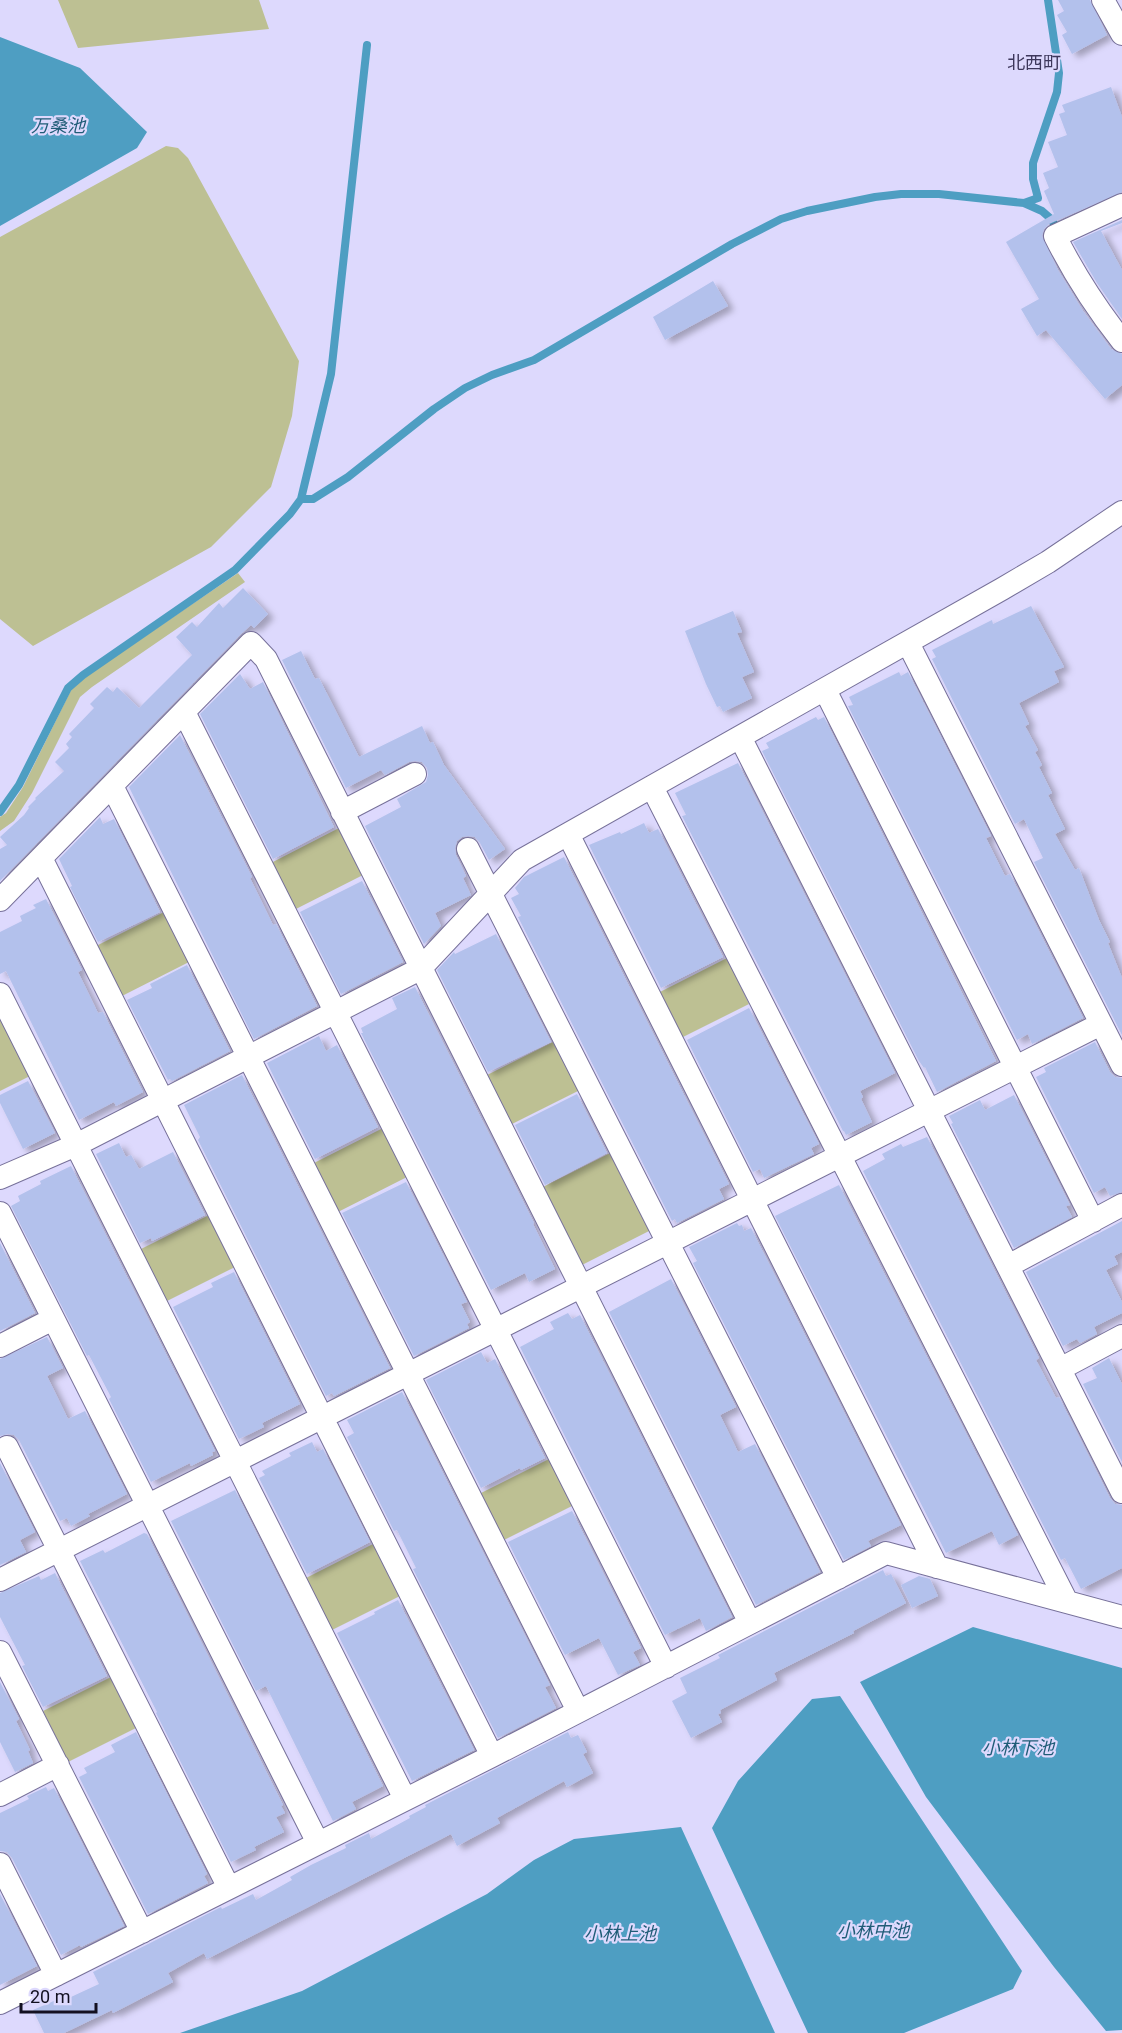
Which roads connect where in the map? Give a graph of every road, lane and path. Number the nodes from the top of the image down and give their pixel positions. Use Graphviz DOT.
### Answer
graph roads {
  1 [pos="1103,0"];
  2 [pos="1122,34"];
  3 [pos="1122,205"];
  4 [pos="1122,341"];
  5 [pos="1122,512"];
  6 [pos="908,643"];
  7 [pos="825,690"];
  8 [pos="184,712"];
  9 [pos="740,738"];
  10 [pos="415,774"];
  11 [pos="112,786"];
  12 [pos="652,787"];
  13 [pos="342,812"];
  14 [pos="568,834"];
  15 [pos="468,849"];
  16 [pos="41,858"];
  17 [pos="490,894"];
  18 [pos="0,900"];
  19 [pos="420,969"];
  20 [pos="0,994"];
  21 [pos="336,1012"];
  22 [pos="1101,1024"];
  23 [pos="249,1057"];
  24 [pos="1122,1065"];
  25 [pos="1016,1067"];
  26 [pos="164,1100"];
  27 [pos="929,1111"];
  28 [pos="76,1145"];
  29 [pos="840,1156"];
  30 [pos="0,1178"];
  31 [pos="752,1200"];
  32 [pos="1122,1205"];
  33 [pos="0,1213"];
  34 [pos="1093,1221"];
  35 [pos="668,1243"];
  36 [pos="1008,1266"];
  37 [pos="581,1287"];
  38 [pos="53,1319"];
  39 [pos="496,1330"];
  40 [pos="1122,1336"];
  41 [pos="0,1346"];
  42 [pos="1060,1369"];
  43 [pos="408,1374"];
  44 [pos="322,1417"];
  45 [pos="7,1447"];
  46 [pos="235,1461"];
  47 [pos="1122,1492"];
  48 [pos="148,1506"];
  49 [pos="58,1550"];
  50 [pos="937,1567"];
  51 [pos="838,1578"];
  52 [pos="0,1580"];
  53 [pos="1067,1602"];
  54 [pos="1122,1617"];
  55 [pos="750,1623"];
  56 [pos="0,1652"];
  57 [pos="666,1667"];
  58 [pos="578,1711"];
  59 [pos="492,1756"];
  60 [pos="58,1765"];
  61 [pos="0,1795"];
  62 [pos="405,1799"];
  63 [pos="318,1843"];
  64 [pos="0,1864"];
  65 [pos="229,1888"];
  66 [pos="142,1932"];
  67 [pos="56,1975"];
  68 [pos="0,2003"];
  1 -- 2 [label="street"];
  3 -- 4 [label="street"];
  5 -- 6 [label="street"];
  6 -- 7 [label="street"];
  6 -- 22 [label="street"];
  7 -- 9 [label="street"];
  7 -- 25 [label="street"];
  8 -- 11 [label="street"];
  8 -- 13 [label="street"];
  8 -- 21 [label="street"];
  9 -- 12 [label="street"];
  9 -- 27 [label="street"];
  10 -- 13 [label="street"];
  11 -- 16 [label="street"];
  11 -- 23 [label="street"];
  12 -- 14 [label="street"];
  12 -- 29 [label="street"];
  13 -- 19 [label="street"];
  14 -- 17 [label="street"];
  14 -- 31 [label="street"];
  15 -- 17 [label="street"];
  16 -- 18 [label="street"];
  16 -- 26 [label="street"];
  17 -- 19 [label="street"];
  17 -- 35 [label="street"];
  19 -- 21 [label="street"];
  19 -- 37 [label="street"];
  20 -- 28 [label="street"];
  21 -- 23 [label="street"];
  21 -- 39 [label="street"];
  22 -- 24 [label="street"];
  22 -- 25 [label="street"];
  23 -- 26 [label="street"];
  23 -- 43 [label="street"];
  25 -- 27 [label="street"];
  25 -- 34 [label="street"];
  26 -- 28 [label="street"];
  26 -- 44 [label="street"];
  27 -- 29 [label="street"];
  27 -- 36 [label="street"];
  28 -- 30 [label="street"];
  28 -- 46 [label="street"];
  29 -- 31 [label="street"];
  29 -- 53 [label="street"];
  31 -- 35 [label="street"];
  31 -- 50 [label="street"];
  32 -- 34 [label="street"];
  33 -- 38 [label="street"];
  34 -- 36 [label="street"];
  35 -- 37 [label="street"];
  35 -- 51 [label="street"];
  36 -- 42 [label="street"];
  37 -- 39 [label="street"];
  37 -- 55 [label="street"];
  38 -- 41 [label="street"];
  38 -- 48 [label="street"];
  39 -- 43 [label="street"];
  39 -- 57 [label="street"];
  40 -- 42 [label="street"];
  42 -- 47 [label="street"];
  43 -- 44 [label="street"];
  43 -- 58 [label="street"];
  44 -- 46 [label="street"];
  44 -- 59 [label="street"];
  45 -- 49 [label="street"];
  46 -- 48 [label="street"];
  46 -- 62 [label="street"];
  48 -- 49 [label="street"];
  48 -- 63 [label="street"];
  49 -- 52 [label="street"];
  49 -- 65 [label="street"];
  50 -- 51 [label="street"];
  50 -- 53 [label="street"];
  51 -- 55 [label="street"];
  53 -- 54 [label="street"];
  55 -- 57 [label="street"];
  56 -- 60 [label="street"];
  57 -- 58 [label="street"];
  58 -- 59 [label="street"];
  59 -- 62 [label="street"];
  60 -- 61 [label="street"];
  60 -- 66 [label="street"];
  62 -- 63 [label="street"];
  63 -- 65 [label="street"];
  64 -- 67 [label="street"];
  65 -- 66 [label="street"];
  66 -- 67 [label="street"];
  67 -- 68 [label="street"];
}
